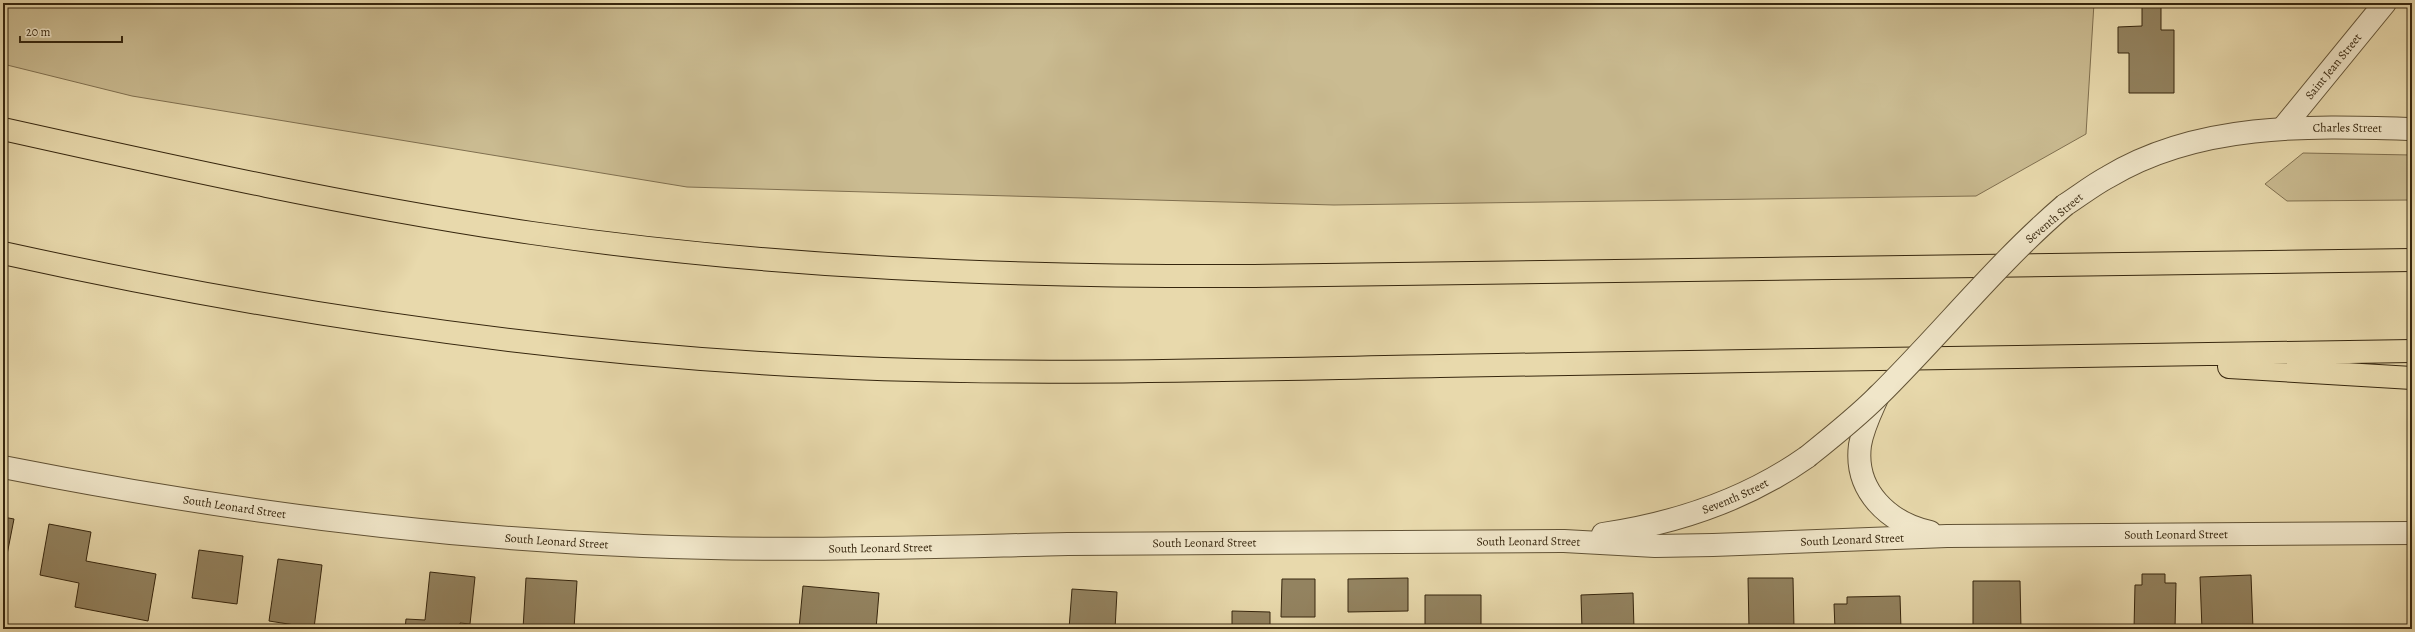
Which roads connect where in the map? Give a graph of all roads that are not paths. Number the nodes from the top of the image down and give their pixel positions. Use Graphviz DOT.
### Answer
graph roads {
  1 [pos="2385,3"];
  2 [pos="3,129"];
  3 [pos="2282,129"];
  4 [pos="2412,129"];
  5 [pos="3,253"];
  6 [pos="2412,255"];
  7 [pos="2355,259"];
  8 [pos="2412,260"];
  9 [pos="2412,351"];
  10 [pos="2052,356"];
  11 [pos="2412,378"];
  12 [pos="1879,395"];
  13 [pos="3,467"];
  14 [pos="2412,532"];
  15 [pos="1947,536"];
  16 [pos="1564,541"];
  1 -- 3 [label="street, Saint Jean Street"];
  2 -- 7 [label="highway"];
  3 -- 4 [label="street, Charles Street"];
  3 -- 12 [label="street, Seventh Street, bridge"];
  5 -- 10 [label="highway"];
  6 -- 7 [label="highway"];
  7 -- 8 [label="highway"];
  9 -- 10 [label="highway"];
  10 -- 11 [label="highway"];
  12 -- 15 [label="street, Seventh Street"];
  12 -- 16 [label="street, Seventh Street, bridge"];
  13 -- 16 [label="street, South Leonard Street"];
  14 -- 15 [label="street, South Leonard Street"];
  15 -- 16 [label="street, South Leonard Street"];
}
